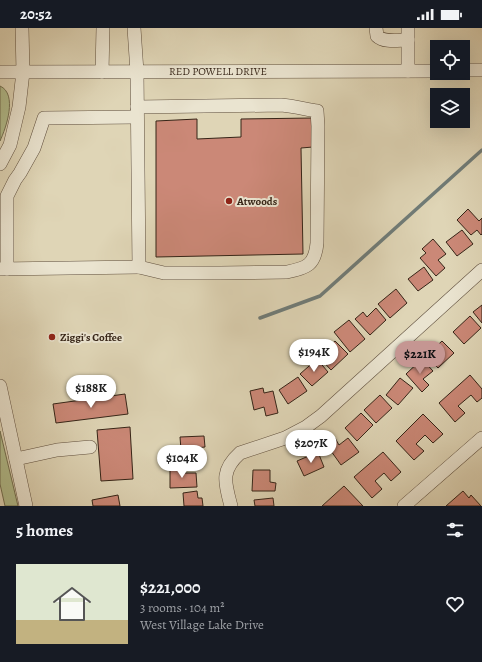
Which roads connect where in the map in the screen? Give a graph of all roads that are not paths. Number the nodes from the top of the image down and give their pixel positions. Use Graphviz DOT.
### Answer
graph roads {
  1 [pos="22,28"];
  2 [pos="102,28"];
  3 [pos="134,28"];
  4 [pos="376,28"];
  5 [pos="408,34"];
  6 [pos="430,70"];
  7 [pos="470,70"];
  8 [pos="482,70"];
  9 [pos="408,71"];
  10 [pos="0,72"];
  11 [pos="23,72"];
  12 [pos="102,72"];
  13 [pos="137,72"];
  14 [pos="137,112"];
  15 [pos="0,164"];
  16 [pos="138,267"];
  17 [pos="3,269"];
  18 [pos="482,270"];
  19 [pos="0,386"];
  20 [pos="482,438"];
  21 [pos="90,446"];
  22 [pos="16,459"];
  23 [pos="26,506"];
  24 [pos="231,506"];
  25 [pos="404,506"];
  1 -- 11 [label="street"];
  2 -- 12 [label="street"];
  3 -- 13 [label="street"];
  4 -- 5 [label="street"];
  5 -- 9 [label="street"];
  6 -- 9 [label="street, RED POWELL DRIVE"];
  7 -- 8 [label="street"];
  9 -- 13 [label="street, RED POWELL DRIVE"];
  10 -- 11 [label="street, RED POWELL DRIVE"];
  11 -- 12 [label="street, RED POWELL DRIVE"];
  11 -- 15 [label="street"];
  12 -- 13 [label="street, RED POWELL DRIVE"];
  13 -- 14 [label="street"];
  14 -- 16 [label="street"];
  14 -- 16 [label="street"];
  14 -- 17 [label="street"];
  16 -- 17 [label="street"];
  18 -- 24 [label="street"];
  19 -- 22 [label="street"];
  20 -- 25 [label="street"];
  21 -- 22 [label="street"];
  22 -- 23 [label="street"];
}
